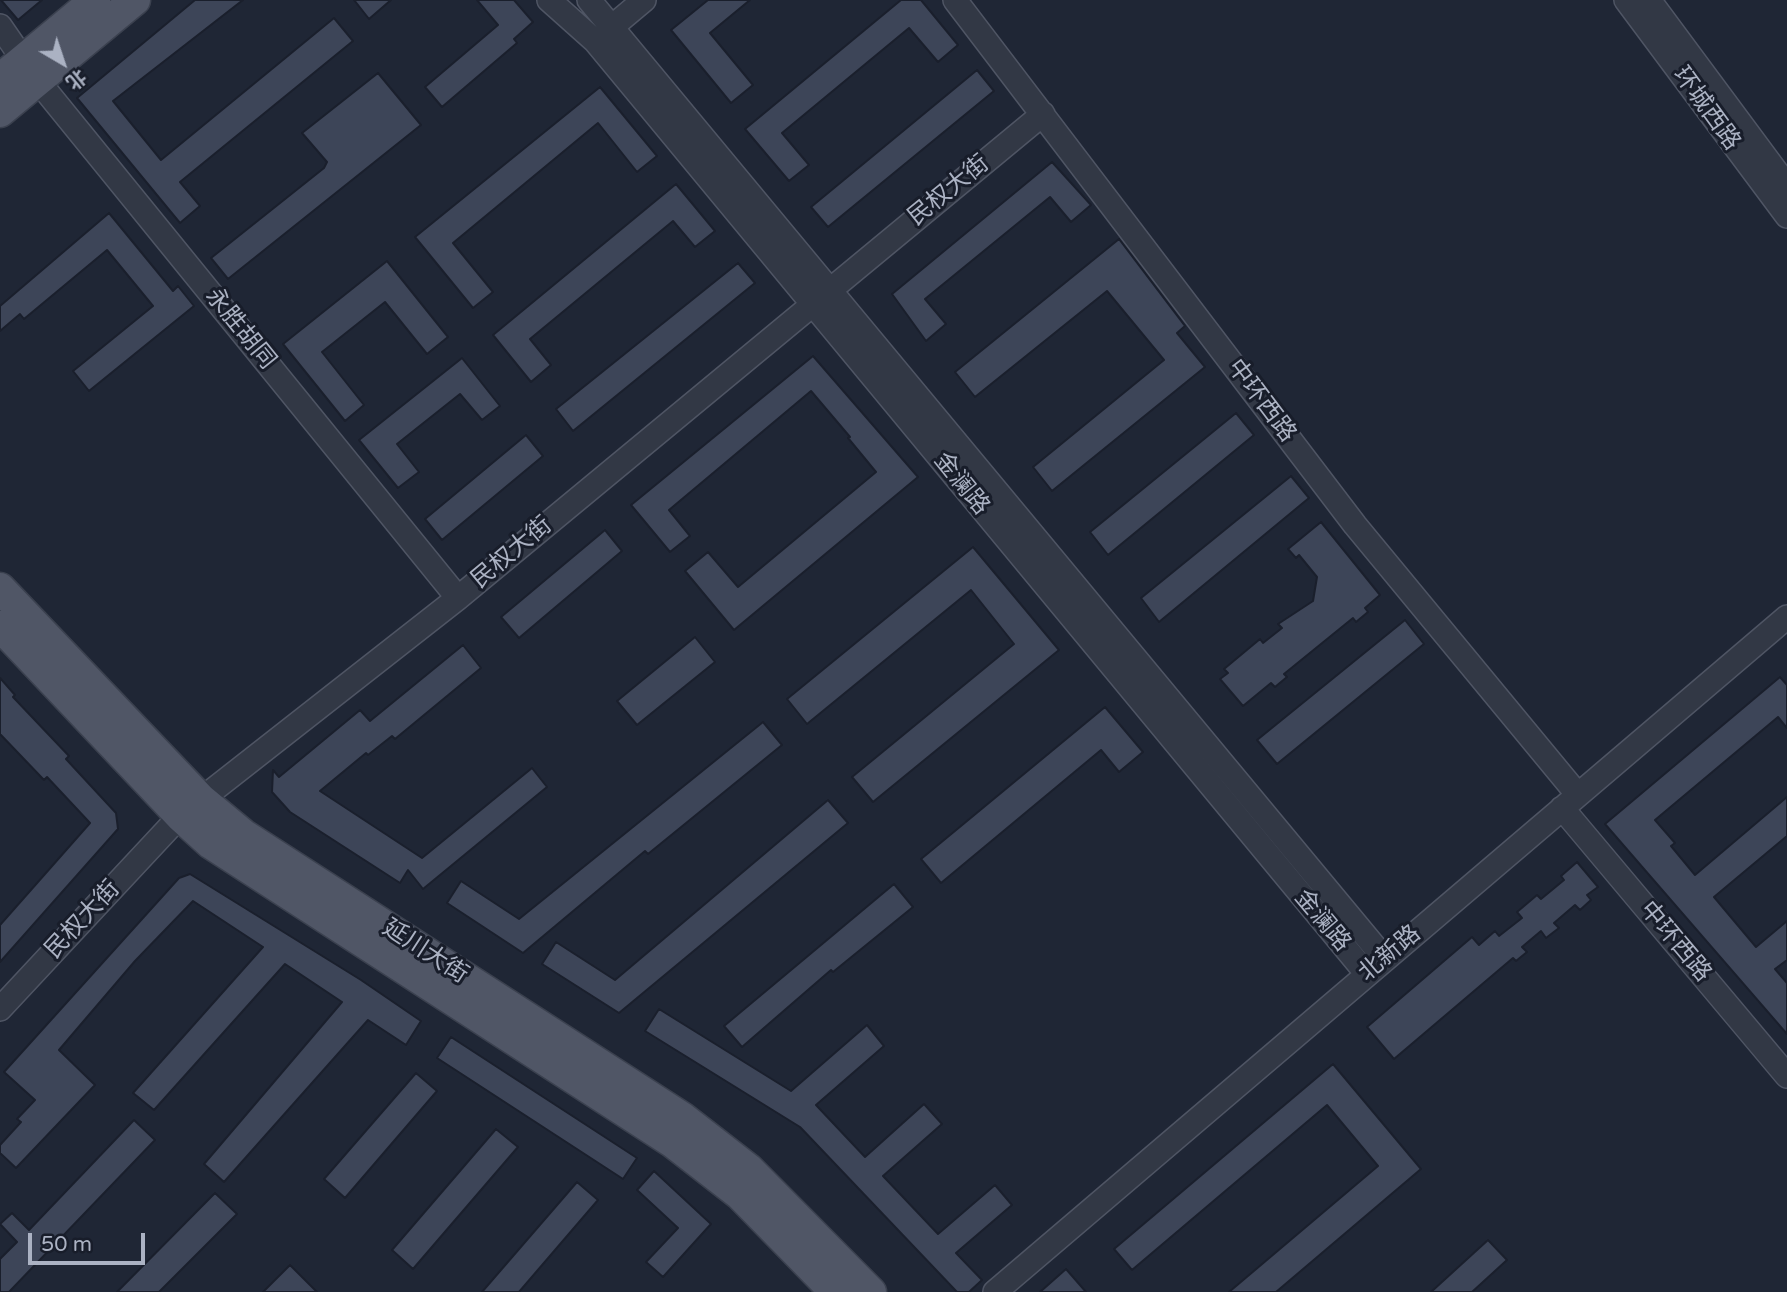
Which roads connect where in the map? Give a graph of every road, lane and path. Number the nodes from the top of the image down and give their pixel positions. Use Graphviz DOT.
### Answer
graph roads {
  1 [pos="95,0"];
  2 [pos="135,0"];
  3 [pos="549,0"];
  4 [pos="589,0"];
  5 [pos="644,0"];
  6 [pos="955,0"];
  7 [pos="1626,0"];
  8 [pos="1649,0"];
  9 [pos="0,26"];
  10 [pos="613,26"];
  11 [pos="20,73"];
  12 [pos="0,112"];
  13 [pos="1043,114"];
  14 [pos="1787,186"];
  15 [pos="1787,216"];
  16 [pos="822,296"];
  17 [pos="0,589"];
  18 [pos="458,598"];
  19 [pos="1787,617"];
  20 [pos="0,626"];
  21 [pos="1570,801"];
  22 [pos="191,808"];
  23 [pos="1384,958"];
  24 [pos="1367,974"];
  25 [pos="0,1009"];
  26 [pos="1787,1076"];
  27 [pos="835,1292"];
  28 [pos="871,1292"];
  29 [pos="995,1292"];
  1 -- 11 [label="main road"];
  2 -- 11 [label="main road"];
  3 -- 16 [label="street, 金澜路"];
  4 -- 10 [label="street, 金澜路"];
  5 -- 10 [label="street"];
  6 -- 13 [label="street, 中环西路"];
  7 -- 15 [label="street, 环城西路"];
  8 -- 14 [label="street, 环城西路"];
  9 -- 11 [label="street, 永胜胡同"];
  10 -- 16 [label="street, 金澜路"];
  11 -- 12 [label="main road"];
  11 -- 18 [label="street, 永胜胡同"];
  13 -- 16 [label="street, 民权大街"];
  13 -- 21 [label="street, 中环西路"];
  16 -- 18 [label="street, 民权大街"];
  16 -- 23 [label="street, 金澜路"];
  16 -- 24 [label="street, 金澜路"];
  17 -- 22 [label="main road, 延川大街"];
  18 -- 22 [label="street, 民权大街"];
  19 -- 21 [label="street, 北新路"];
  20 -- 22 [label="main road, 延川大街"];
  21 -- 23 [label="street, 北新路"];
  21 -- 26 [label="street, 中环西路"];
  22 -- 25 [label="street, 民权大街"];
  22 -- 27 [label="main road, 延川大街"];
  22 -- 28 [label="main road, 延川大街"];
  23 -- 24 [label="street, 北新路"];
  24 -- 29 [label="street, 北新路"];
}
